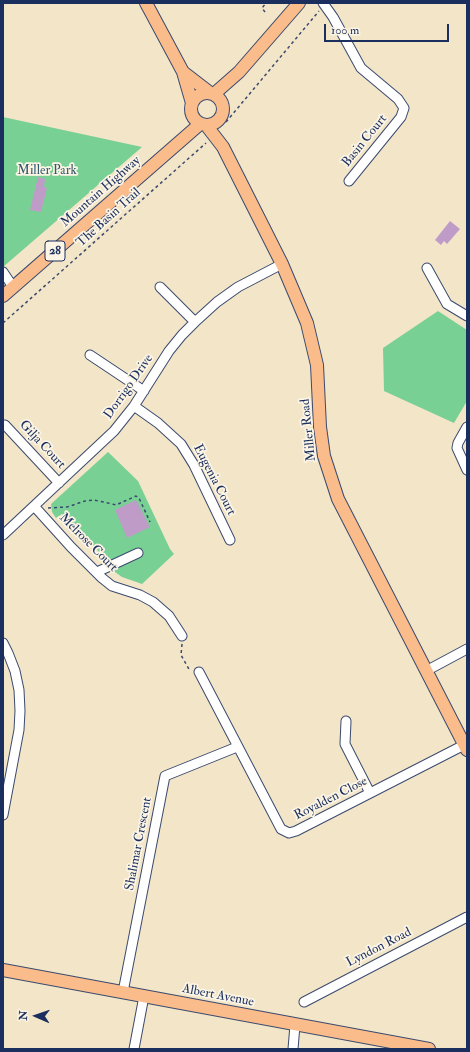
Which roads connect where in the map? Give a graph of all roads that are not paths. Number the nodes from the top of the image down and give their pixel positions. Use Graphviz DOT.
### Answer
graph roads {
  1 [pos="146,3"];
  2 [pos="299,3"];
  3 [pos="321,7"];
  4 [pos="183,72"];
  5 [pos="215,96"];
  6 [pos="191,106"];
  7 [pos="223,121"];
  8 [pos="203,125"];
  9 [pos="182,140"];
  10 [pos="221,142"];
  11 [pos="349,181"];
  12 [pos="282,264"];
  13 [pos="427,268"];
  14 [pos="3,272"];
  15 [pos="160,287"];
  16 [pos="14,288"];
  17 [pos="3,296"];
  18 [pos="467,316"];
  19 [pos="195,322"];
  20 [pos="90,355"];
  21 [pos="144,391"];
  22 [pos="134,406"];
  23 [pos="6,425"];
  24 [pos="467,427"];
  25 [pos="467,470"];
  26 [pos="59,482"];
  27 [pos="34,506"];
  28 [pos="3,535"];
  29 [pos="230,540"];
  30 [pos="138,553"];
  31 [pos="97,572"];
  32 [pos="182,636"];
  33 [pos="3,643"];
  34 [pos="467,649"];
  35 [pos="426,671"];
  36 [pos="196,674"];
  37 [pos="346,721"];
  38 [pos="237,747"];
  39 [pos="466,748"];
  40 [pos="370,793"];
  41 [pos="3,815"];
  42 [pos="467,917"];
  43 [pos="3,970"];
  44 [pos="123,992"];
  45 [pos="144,996"];
  46 [pos="304,1002"];
  47 [pos="295,1025"];
  48 [pos="134,1049"];
  49 [pos="293,1049"];
  50 [pos="429,1049"];
  1 -- 4 [label="main road"];
  2 -- 5 [label="main road"];
  3 -- 11 [label="street, Basin Court"];
  4 -- 5 [label="main road"];
  4 -- 6 [label="main road"];
  5 -- 6 [label="main road"];
  5 -- 7 [label="main road"];
  6 -- 8 [label="main road"];
  6 -- 9 [label="main road"];
  7 -- 8 [label="main road, 28"];
  7 -- 10 [label="main road, Miller Road"];
  8 -- 9 [label="main road, Mountain Highway / 28"];
  8 -- 10 [label="main road, Miller Road"];
  9 -- 16 [label="main road, Mountain Highway / 28"];
  10 -- 12 [label="main road, Miller Road"];
  12 -- 19 [label="street, Dorrigo Drive"];
  12 -- 35 [label="main road, Miller Road"];
  13 -- 18 [label="street"];
  14 -- 16 [label="street"];
  15 -- 19 [label="street"];
  16 -- 17 [label="main road, Mountain Highway / 28"];
  19 -- 21 [label="street, Dorrigo Drive"];
  20 -- 21 [label="street"];
  21 -- 22 [label="street, Dorrigo Drive"];
  22 -- 26 [label="street, Dorrigo Drive"];
  22 -- 29 [label="street, Eugenia Court"];
  23 -- 26 [label="street, Gilja Court"];
  24 -- 25 [label="street"];
  26 -- 27 [label="street, Dorrigo Drive"];
  27 -- 28 [label="street, Dorrigo Drive"];
  27 -- 31 [label="street, Melrose Court"];
  30 -- 31 [label="street"];
  31 -- 32 [label="street, Melrose Court"];
  33 -- 41 [label="street"];
  34 -- 35 [label="street"];
  35 -- 39 [label="main road, Miller Road"];
  36 -- 38 [label="street, Royalden Close"];
  37 -- 40 [label="street"];
  38 -- 40 [label="street, Royalden Close"];
  38 -- 44 [label="street, Shalimar Crescent"];
  39 -- 40 [label="street, Royalden Close"];
  42 -- 46 [label="street, Lyndon Road"];
  43 -- 44 [label="main road, Albert Avenue"];
  44 -- 45 [label="main road, Albert Avenue"];
  45 -- 47 [label="main road, Albert Avenue"];
  45 -- 48 [label="street"];
  47 -- 49 [label="street"];
  47 -- 50 [label="main road, Albert Avenue"];
}
